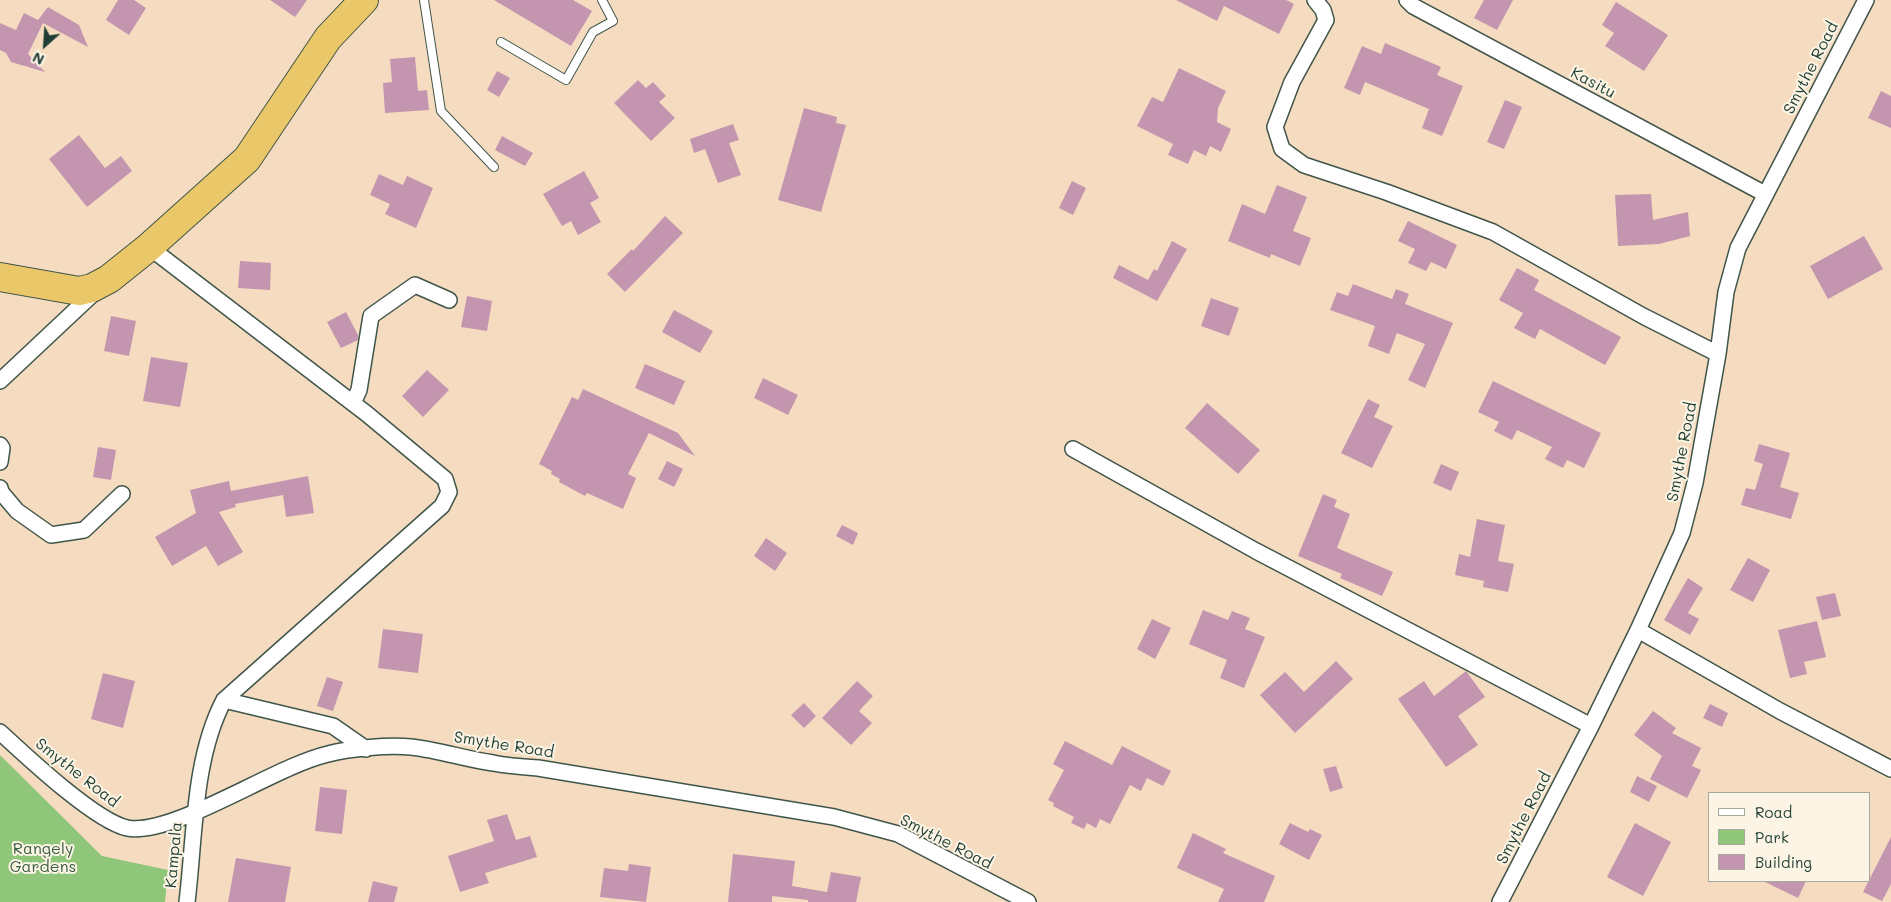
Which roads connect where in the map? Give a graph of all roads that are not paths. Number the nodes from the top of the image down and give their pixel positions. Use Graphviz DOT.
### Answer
graph roads {
  1 [pos="364,0"];
  2 [pos="424,0"];
  3 [pos="602,0"];
  4 [pos="1315,0"];
  5 [pos="1407,0"];
  6 [pos="1866,0"];
  7 [pos="501,42"];
  8 [pos="494,167"];
  9 [pos="1765,194"];
  10 [pos="149,247"];
  11 [pos="0,277"];
  12 [pos="109,279"];
  13 [pos="449,300"];
  14 [pos="1718,354"];
  15 [pos="0,381"];
  16 [pos="353,403"];
  17 [pos="0,445"];
  18 [pos="1073,449"];
  19 [pos="0,462"];
  20 [pos="0,488"];
  21 [pos="122,494"];
  22 [pos="1638,630"];
  23 [pos="224,700"];
  24 [pos="1591,726"];
  25 [pos="0,732"];
  26 [pos="366,749"];
  27 [pos="1891,769"];
  28 [pos="196,811"];
  29 [pos="187,902"];
  30 [pos="1028,902"];
  31 [pos="1500,902"];
  1 -- 10 [label="highway"];
  2 -- 8 [label="lane"];
  3 -- 7 [label="lane"];
  4 -- 14 [label="street"];
  5 -- 9 [label="street, Kasitu"];
  6 -- 9 [label="street, Smythe Road"];
  9 -- 14 [label="street, Smythe Road"];
  10 -- 12 [label="highway"];
  10 -- 16 [label="street"];
  11 -- 12 [label="highway"];
  12 -- 15 [label="street"];
  13 -- 16 [label="street"];
  14 -- 22 [label="street, Smythe Road"];
  16 -- 23 [label="street"];
  17 -- 19 [label="street"];
  18 -- 24 [label="street"];
  20 -- 21 [label="street"];
  22 -- 24 [label="street, Smythe Road"];
  22 -- 27 [label="street"];
  23 -- 26 [label="street"];
  23 -- 28 [label="street, Kampala"];
  24 -- 31 [label="street, Smythe Road"];
  25 -- 28 [label="street, Smythe Road"];
  26 -- 28 [label="street, Smythe Road"];
  26 -- 30 [label="street, Smythe Road"];
  28 -- 29 [label="street, Kampala"];
}
